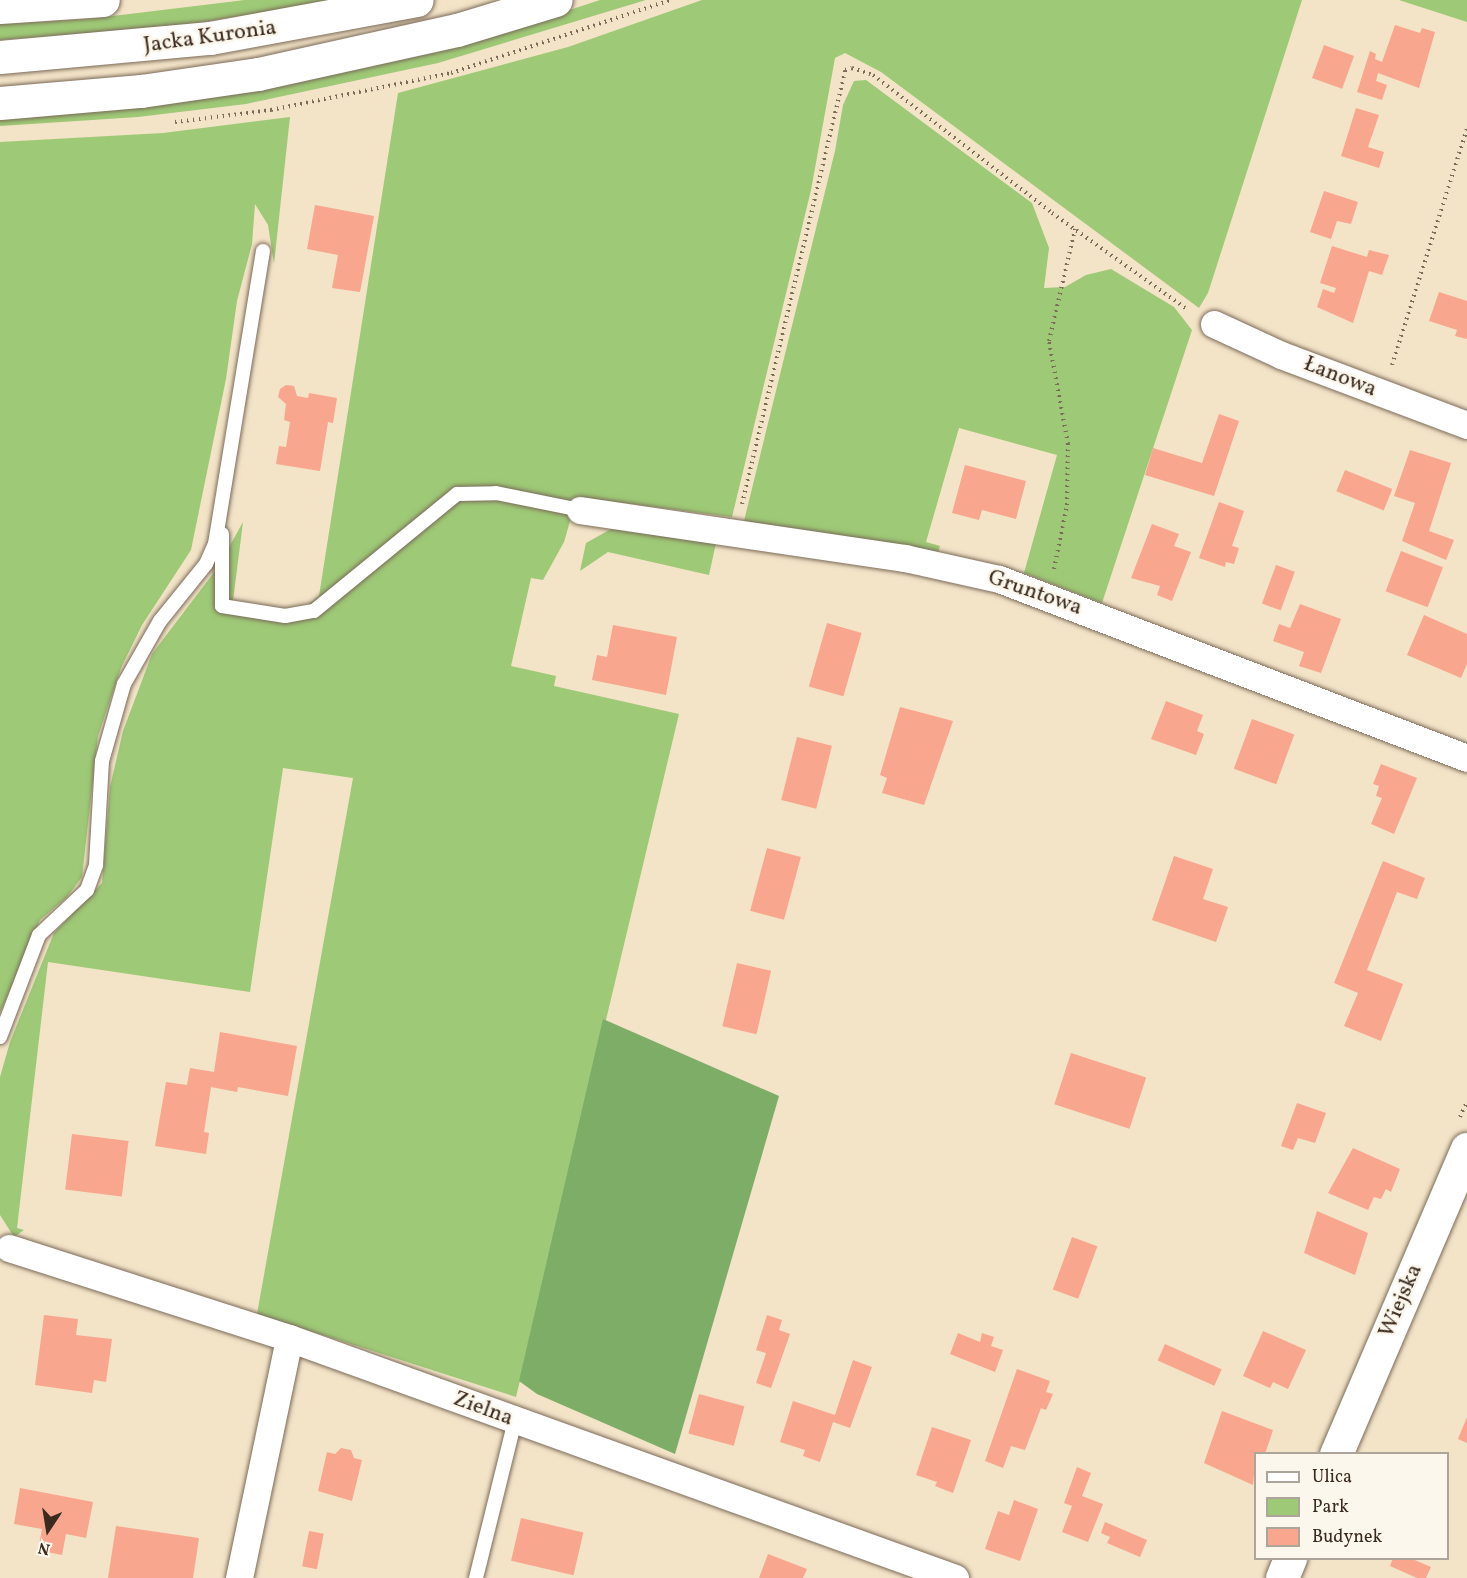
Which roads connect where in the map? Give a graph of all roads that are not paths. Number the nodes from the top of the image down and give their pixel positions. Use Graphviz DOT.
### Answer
graph roads {
  1 [pos="103,0"];
  2 [pos="417,0"];
  3 [pos="556,0"];
  4 [pos="0,7"];
  5 [pos="0,57"];
  6 [pos="0,103"];
  7 [pos="262,251"];
  8 [pos="1214,324"];
  9 [pos="1467,425"];
  10 [pos="580,510"];
  11 [pos="222,513"];
  12 [pos="1467,758"];
  13 [pos="0,1036"];
  14 [pos="1467,1149"];
  15 [pos="3,1245"];
  16 [pos="289,1338"];
  17 [pos="515,1420"];
  18 [pos="1337,1452"];
  19 [pos="1289,1560"];
  20 [pos="238,1578"];
  21 [pos="476,1578"];
  22 [pos="955,1578"];
  23 [pos="1282,1578"];
  1 -- 4 [label="main road"];
  2 -- 5 [label="main road, Jacka Kuronia"];
  3 -- 6 [label="main road"];
  7 -- 11 [label="lane"];
  8 -- 9 [label="street, Łanowa"];
  10 -- 11 [label="lane"];
  10 -- 12 [label="street, Gruntowa"];
  11 -- 13 [label="lane"];
  14 -- 18 [label="main road, Wiejska"];
  15 -- 16 [label="street, Zielna"];
  16 -- 17 [label="street, Zielna"];
  16 -- 20 [label="street"];
  17 -- 21 [label="lane"];
  17 -- 22 [label="street, Zielna"];
  19 -- 23 [label="main road"];
}
